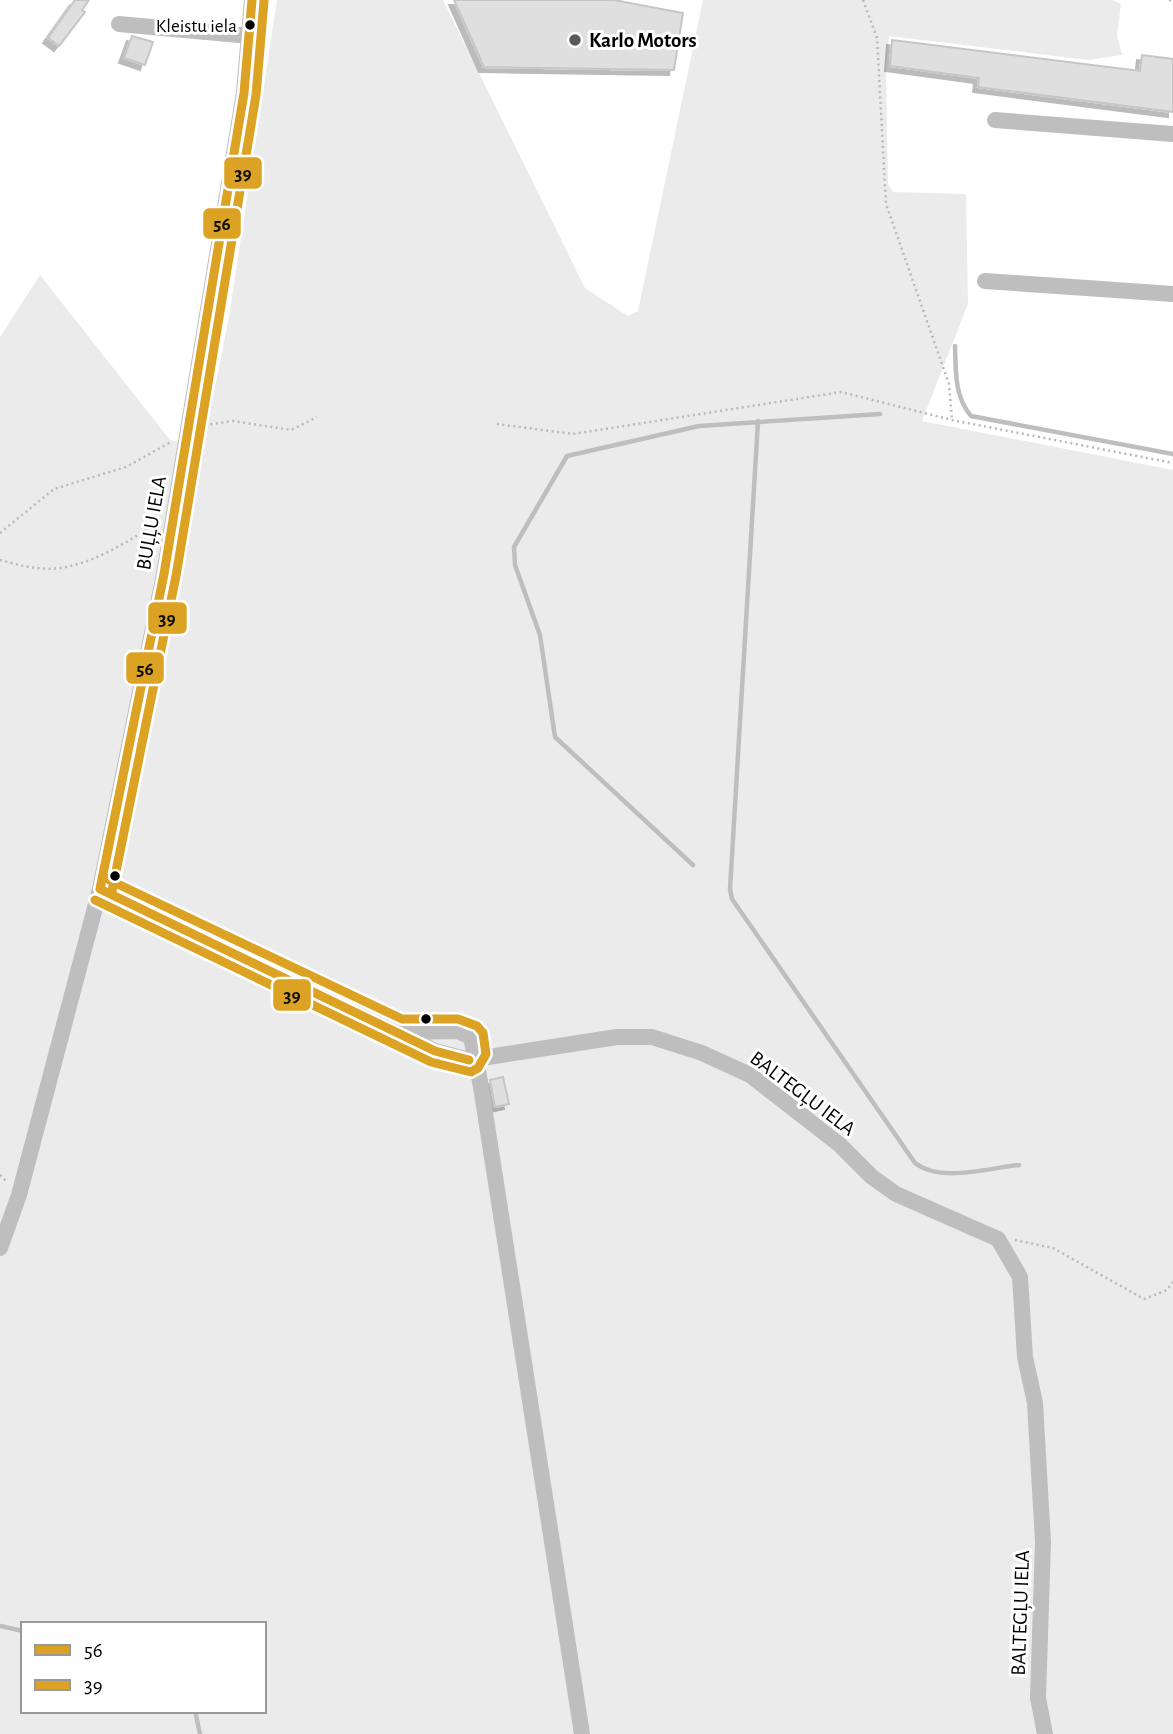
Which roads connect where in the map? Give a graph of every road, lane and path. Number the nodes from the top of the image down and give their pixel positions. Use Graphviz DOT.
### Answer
graph roads {
  1 [pos="252,0"];
  2 [pos="863,0"];
  3 [pos="119,24"];
  4 [pos="250,36"];
  5 [pos="995,120"];
  6 [pos="1173,134"];
  7 [pos="985,281"];
  8 [pos="1173,294"];
  9 [pos="317,417"];
  10 [pos="952,421"];
  11 [pos="497,424"];
  12 [pos="188,432"];
  13 [pos="1173,463"];
  14 [pos="173,514"];
  15 [pos="0,533"];
  16 [pos="0,560"];
  17 [pos="100,889"];
  18 [pos="399,1031"];
  19 [pos="469,1060"];
  20 [pos="998,1239"];
  21 [pos="0,1248"];
  22 [pos="1173,1282"];
  23 [pos="582,1734"];
  24 [pos="1045,1734"];
  1 -- 4 [label="street, BUĻĻU IELA"];
  2 -- 10 [label="path"];
  3 -- 4 [label="street"];
  4 -- 12 [label="street, BUĻĻU IELA"];
  5 -- 6 [label="street"];
  7 -- 8 [label="street"];
  9 -- 12 [label="path"];
  10 -- 11 [label="path"];
  10 -- 13 [label="path"];
  12 -- 14 [label="street, BUĻĻU IELA"];
  12 -- 15 [label="path"];
  14 -- 16 [label="path"];
  14 -- 17 [label="street, BUĻĻU IELA"];
  17 -- 18 [label="street, BALTEGĻU IELA"];
  17 -- 21 [label="street, BUĻĻU IELA"];
  18 -- 19 [label="street, BALTEGĻU IELA"];
  18 -- 19 [label="street"];
  19 -- 20 [label="street, BALTEGĻU IELA"];
  19 -- 23 [label="street"];
  20 -- 22 [label="path"];
  20 -- 24 [label="street, BALTEGĻU IELA"];
}
